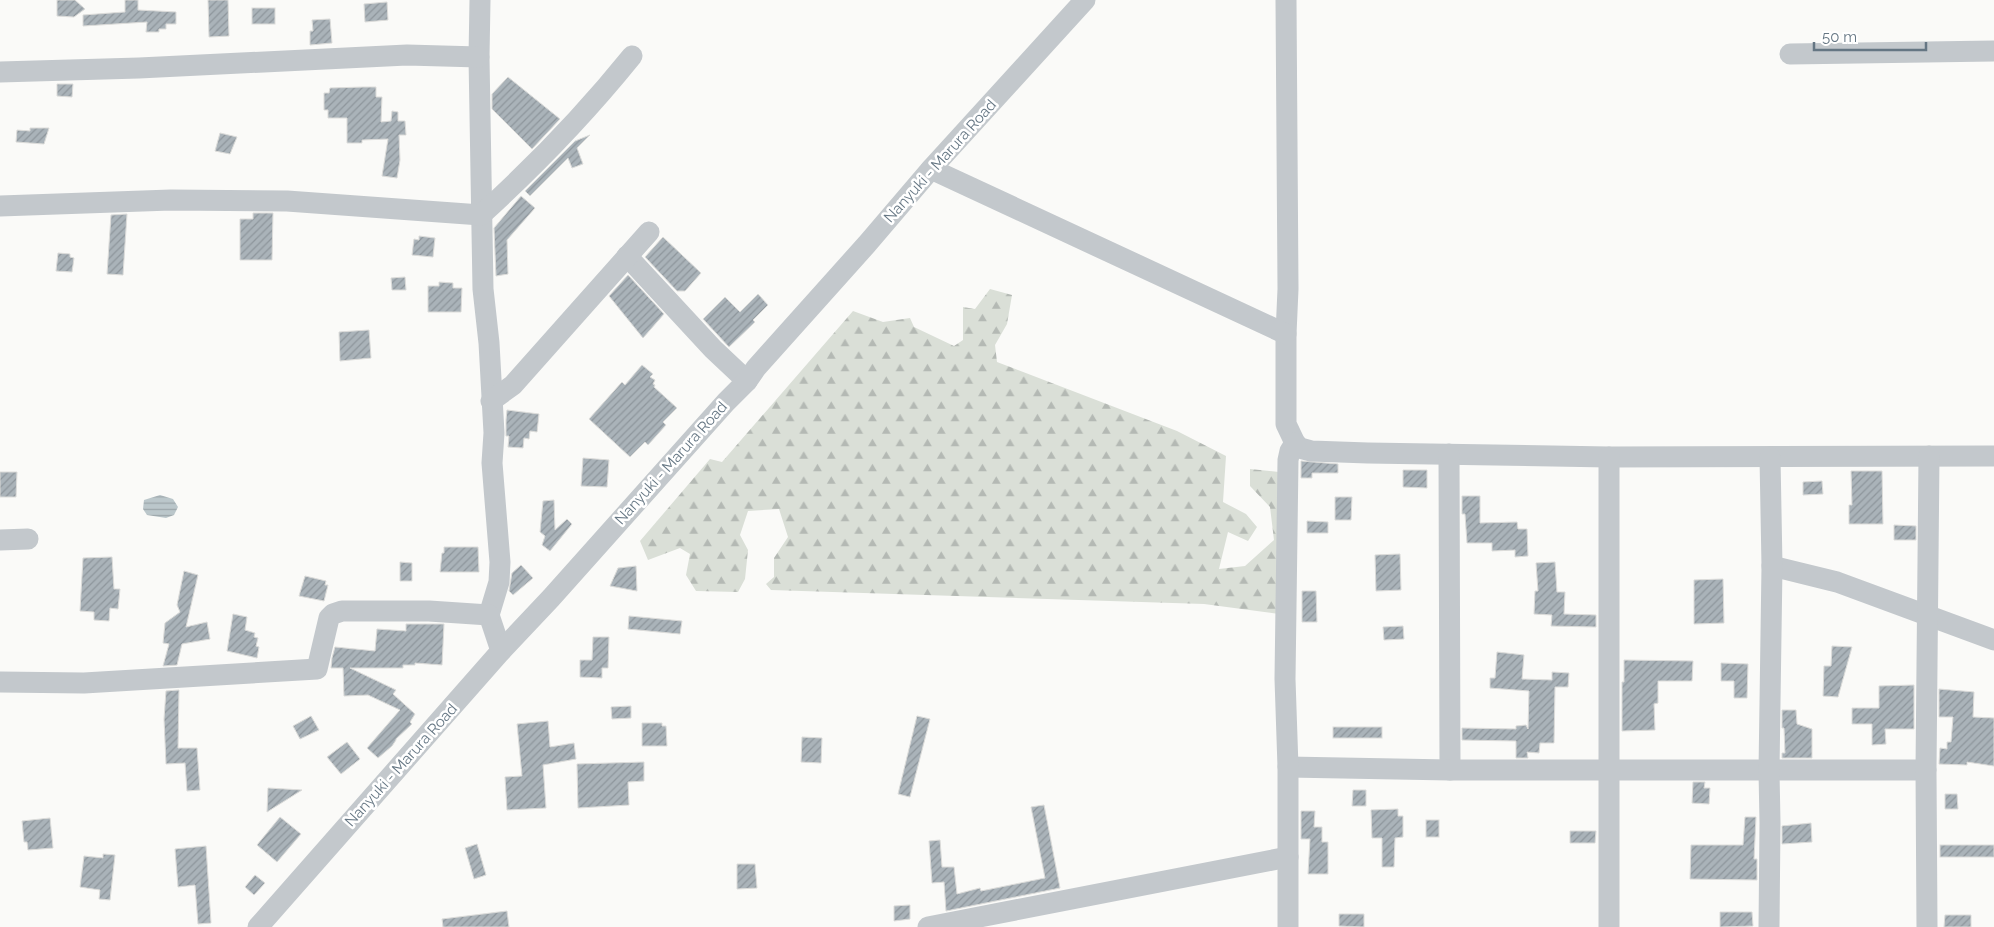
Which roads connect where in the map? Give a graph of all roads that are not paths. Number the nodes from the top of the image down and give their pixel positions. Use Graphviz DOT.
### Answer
graph roads {
  1 [pos="480,0"];
  2 [pos="1085,0"];
  3 [pos="1286,0"];
  4 [pos="1994,51"];
  5 [pos="1790,54"];
  6 [pos="632,56"];
  7 [pos="480,57"];
  8 [pos="0,72"];
  9 [pos="931,169"];
  10 [pos="0,206"];
  11 [pos="482,215"];
  12 [pos="649,232"];
  13 [pos="627,256"];
  14 [pos="1286,334"];
  15 [pos="747,381"];
  16 [pos="492,401"];
  17 [pos="1295,443"];
  18 [pos="1449,454"];
  19 [pos="1929,456"];
  20 [pos="1994,456"];
  21 [pos="1610,457"];
  22 [pos="1770,457"];
  23 [pos="28,539"];
  24 [pos="0,540"];
  25 [pos="1772,566"];
  26 [pos="489,615"];
  27 [pos="1929,616"];
  28 [pos="1994,640"];
  29 [pos="501,651"];
  30 [pos="0,682"];
  31 [pos="1288,767"];
  32 [pos="1450,770"];
  33 [pos="1610,770"];
  34 [pos="1926,770"];
  35 [pos="1769,771"];
  36 [pos="1288,857"];
  37 [pos="258,927"];
  38 [pos="928,927"];
  39 [pos="1288,927"];
  40 [pos="1609,927"];
  41 [pos="1769,927"];
  42 [pos="1927,927"];
  1 -- 7 [label="street"];
  2 -- 9 [label="street, Nanyuki - Marura Road"];
  3 -- 14 [label="street"];
  4 -- 5 [label="street"];
  6 -- 11 [label="street"];
  7 -- 8 [label="street"];
  7 -- 11 [label="street"];
  9 -- 14 [label="street"];
  9 -- 15 [label="street, Nanyuki - Marura Road"];
  10 -- 11 [label="street"];
  11 -- 16 [label="street"];
  12 -- 13 [label="street"];
  13 -- 15 [label="street"];
  13 -- 16 [label="street"];
  14 -- 17 [label="street"];
  15 -- 29 [label="street, Nanyuki - Marura Road"];
  16 -- 26 [label="street"];
  17 -- 18 [label="street"];
  17 -- 31 [label="street"];
  18 -- 21 [label="street"];
  18 -- 32 [label="street"];
  19 -- 20 [label="street"];
  19 -- 22 [label="street"];
  19 -- 27 [label="street"];
  21 -- 22 [label="street"];
  21 -- 33 [label="street"];
  22 -- 25 [label="street"];
  23 -- 24 [label="street"];
  25 -- 27 [label="street"];
  25 -- 35 [label="street"];
  26 -- 29 [label="street"];
  26 -- 30 [label="street"];
  27 -- 28 [label="street"];
  27 -- 34 [label="street"];
  29 -- 37 [label="street, Nanyuki - Marura Road"];
  31 -- 32 [label="street"];
  31 -- 36 [label="street"];
  32 -- 33 [label="street"];
  33 -- 35 [label="street"];
  33 -- 40 [label="street"];
  34 -- 35 [label="street"];
  34 -- 42 [label="street"];
  35 -- 41 [label="street"];
  36 -- 38 [label="street"];
  36 -- 39 [label="street"];
}
